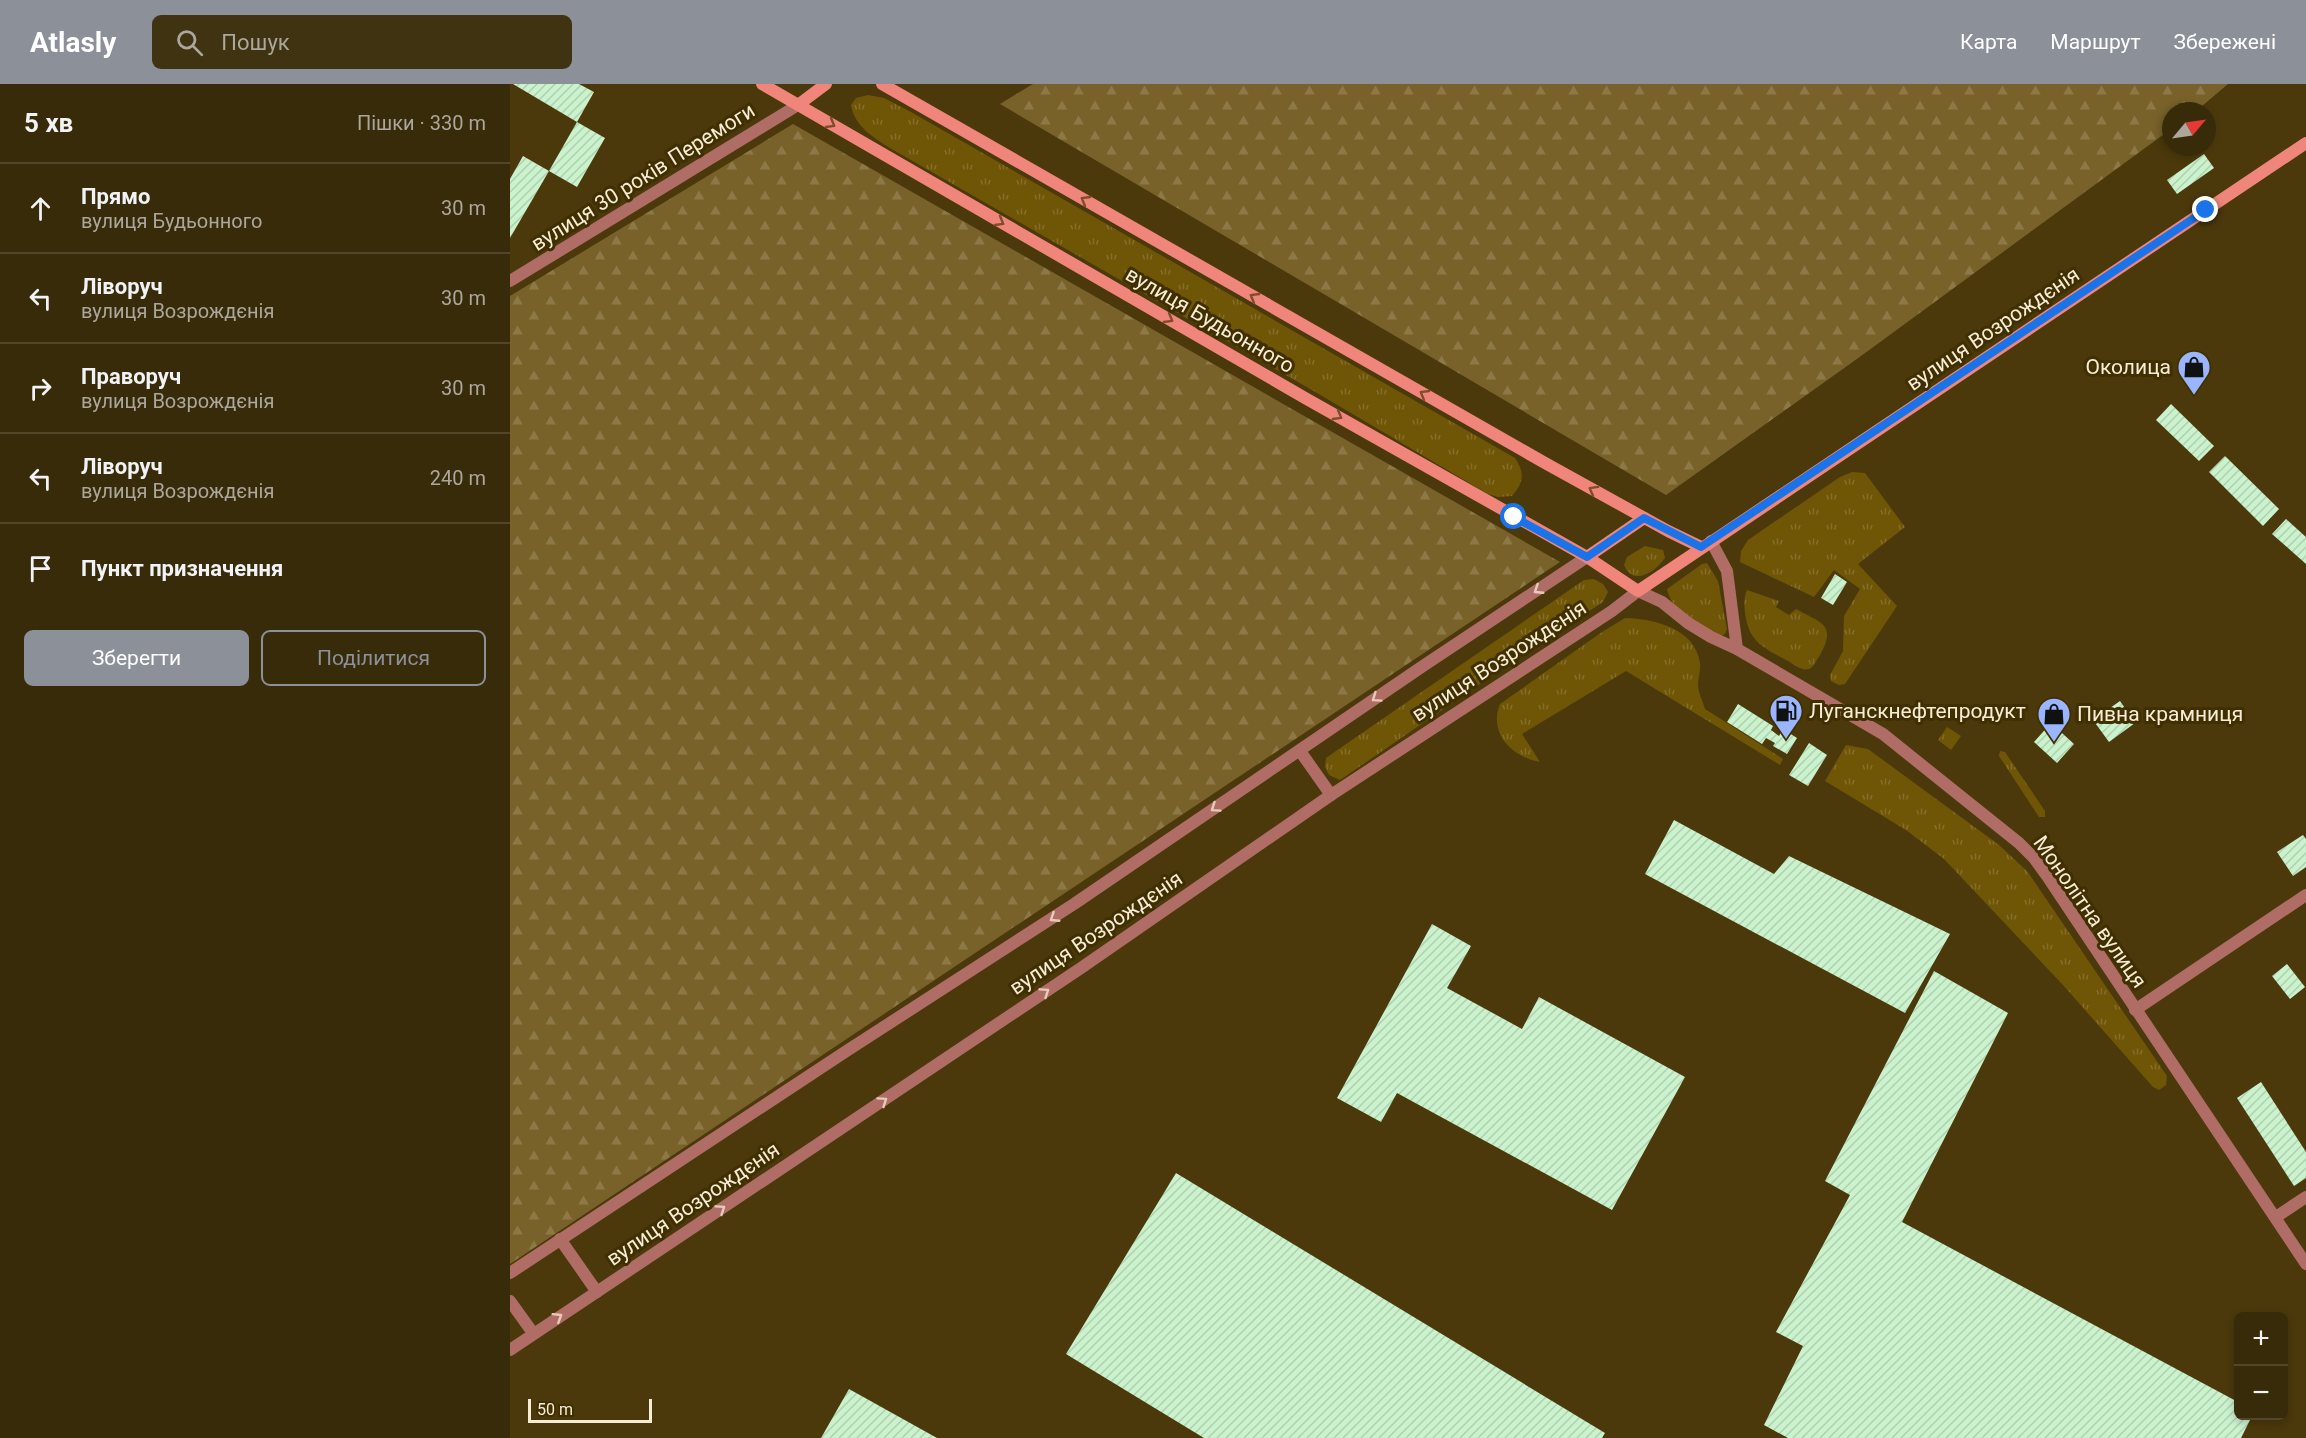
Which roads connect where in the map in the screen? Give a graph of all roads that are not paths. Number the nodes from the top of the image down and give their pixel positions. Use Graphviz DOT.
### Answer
graph roads {
  1 [pos="762,84"];
  2 [pos="826,84"];
  3 [pos="882,84"];
  4 [pos="798,105"];
  5 [pos="2306,143"];
  6 [pos="510,281"];
  7 [pos="1644,518"];
  8 [pos="1706,544"];
  9 [pos="1587,557"];
  10 [pos="1638,591"];
  11 [pos="1737,649"];
  12 [pos="1300,751"];
  13 [pos="1331,795"];
  14 [pos="2306,895"];
  15 [pos="2135,1010"];
  16 [pos="2306,1197"];
  17 [pos="2276,1218"];
  18 [pos="560,1239"];
  19 [pos="2306,1264"];
  20 [pos="510,1273"];
  21 [pos="597,1292"];
  22 [pos="510,1301"];
  23 [pos="533,1333"];
  24 [pos="510,1350"];
  1 -- 4 [label="main road, вулиця Будьонного"];
  2 -- 4 [label="main road, вулиця 30 років Перемоги"];
  7 -- 3 [label="main road, вулиця Будьонного, one-way"];
  4 -- 6 [label="street, вулиця 30 років Перемоги"];
  4 -- 9 [label="main road, вулиця Будьонного, one-way"];
  5 -- 8 [label="main road, вулиця Возрождєнія"];
  7 -- 8 [label="main road"];
  7 -- 9 [label="main road, вулиця Возрождєнія"];
  8 -- 10 [label="main road, вулиця Возрождєнія"];
  8 -- 11 [label="street"];
  9 -- 10 [label="main road, вулиця Будьонного"];
  9 -- 12 [label="street, вулиця Возрождєнія, one-way"];
  10 -- 11 [label="street, Монолітна вулиця"];
  10 -- 13 [label="street, вулиця Возрождєнія"];
  11 -- 15 [label="street, Монолітна вулиця"];
  12 -- 13 [label="street"];
  12 -- 18 [label="street, вулиця Возрождєнія, one-way"];
  21 -- 13 [label="street, вулиця Возрождєнія, one-way"];
  14 -- 15 [label="street"];
  15 -- 17 [label="street, Монолітна вулиця"];
  16 -- 17 [label="street"];
  17 -- 19 [label="street, Монолітна вулиця"];
  18 -- 20 [label="street, вулиця Возрождєнія"];
  18 -- 21 [label="street"];
  23 -- 21 [label="street, вулиця Возрождєнія, one-way"];
  22 -- 23 [label="street"];
  23 -- 24 [label="street, вулиця Возрождєнія"];
}
